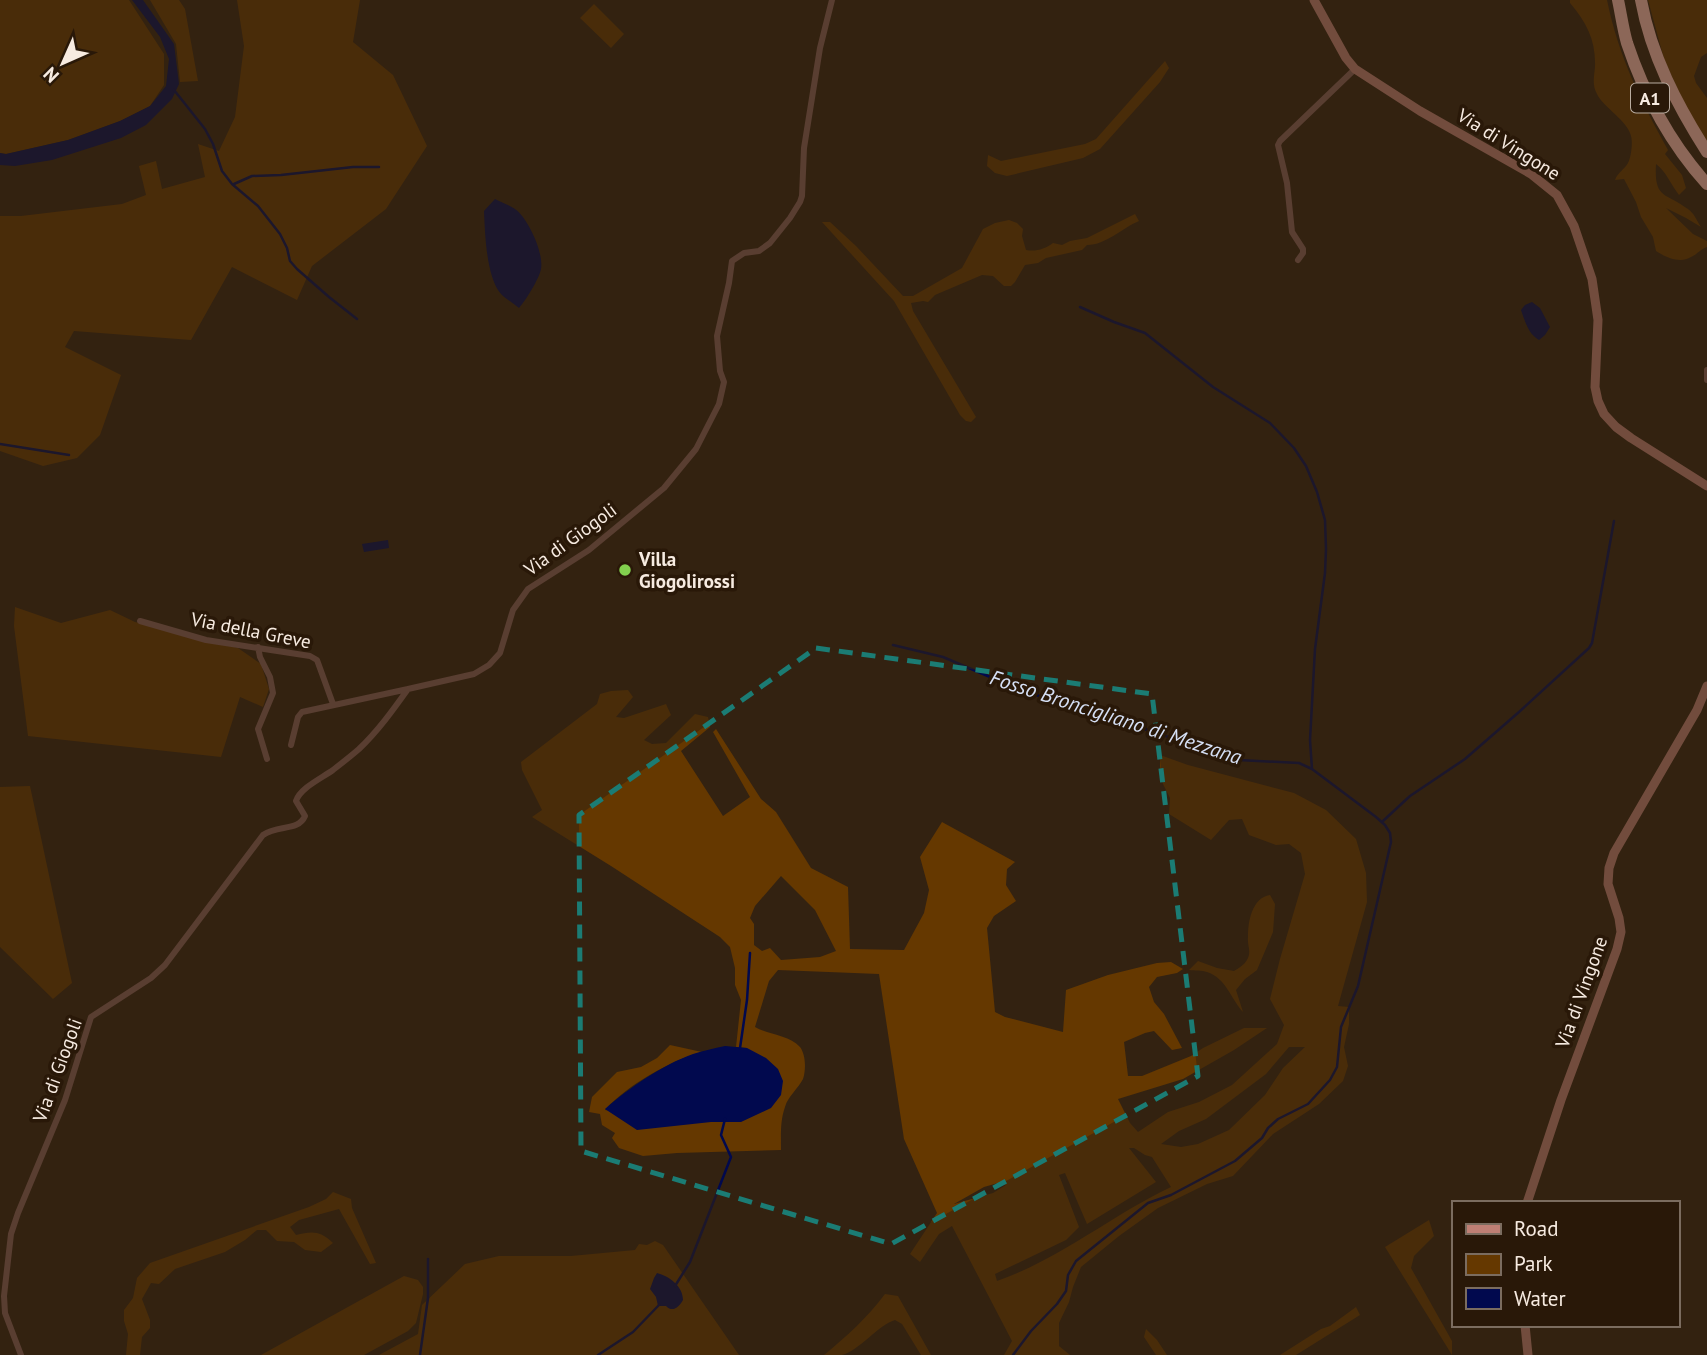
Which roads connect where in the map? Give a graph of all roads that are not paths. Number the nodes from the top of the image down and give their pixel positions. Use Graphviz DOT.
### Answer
graph roads {
  1 [pos="832,0"];
  2 [pos="1314,0"];
  3 [pos="1619,0"];
  4 [pos="1641,0"];
  5 [pos="1356,69"];
  6 [pos="1707,152"];
  7 [pos="1707,184"];
  8 [pos="1298,260"];
  9 [pos="1707,370"];
  10 [pos="1707,380"];
  11 [pos="1707,486"];
  12 [pos="139,621"];
  13 [pos="258,648"];
  14 [pos="1707,686"];
  15 [pos="408,689"];
  16 [pos="333,704"];
  17 [pos="291,745"];
  18 [pos="267,759"];
  19 [pos="1528,1201"];
  20 [pos="1525,1327"];
  21 [pos="21,1355"];
  22 [pos="1528,1355"];
  1 -- 15 [label="street, Via di Giogoli"];
  2 -- 5 [label="street, Via di Vingone"];
  3 -- 7 [label="highway, A1"];
  4 -- 6 [label="highway, A1"];
  5 -- 8 [label="street"];
  5 -- 11 [label="street, Via di Vingone"];
  9 -- 10 [label="street"];
  12 -- 13 [label="street, Via della Greve"];
  13 -- 16 [label="street, Via della Greve"];
  13 -- 18 [label="street"];
  14 -- 19 [label="street, Via di Vingone"];
  15 -- 16 [label="street"];
  15 -- 21 [label="street, Via di Giogoli"];
  16 -- 17 [label="street"];
  20 -- 22 [label="street"];
}
